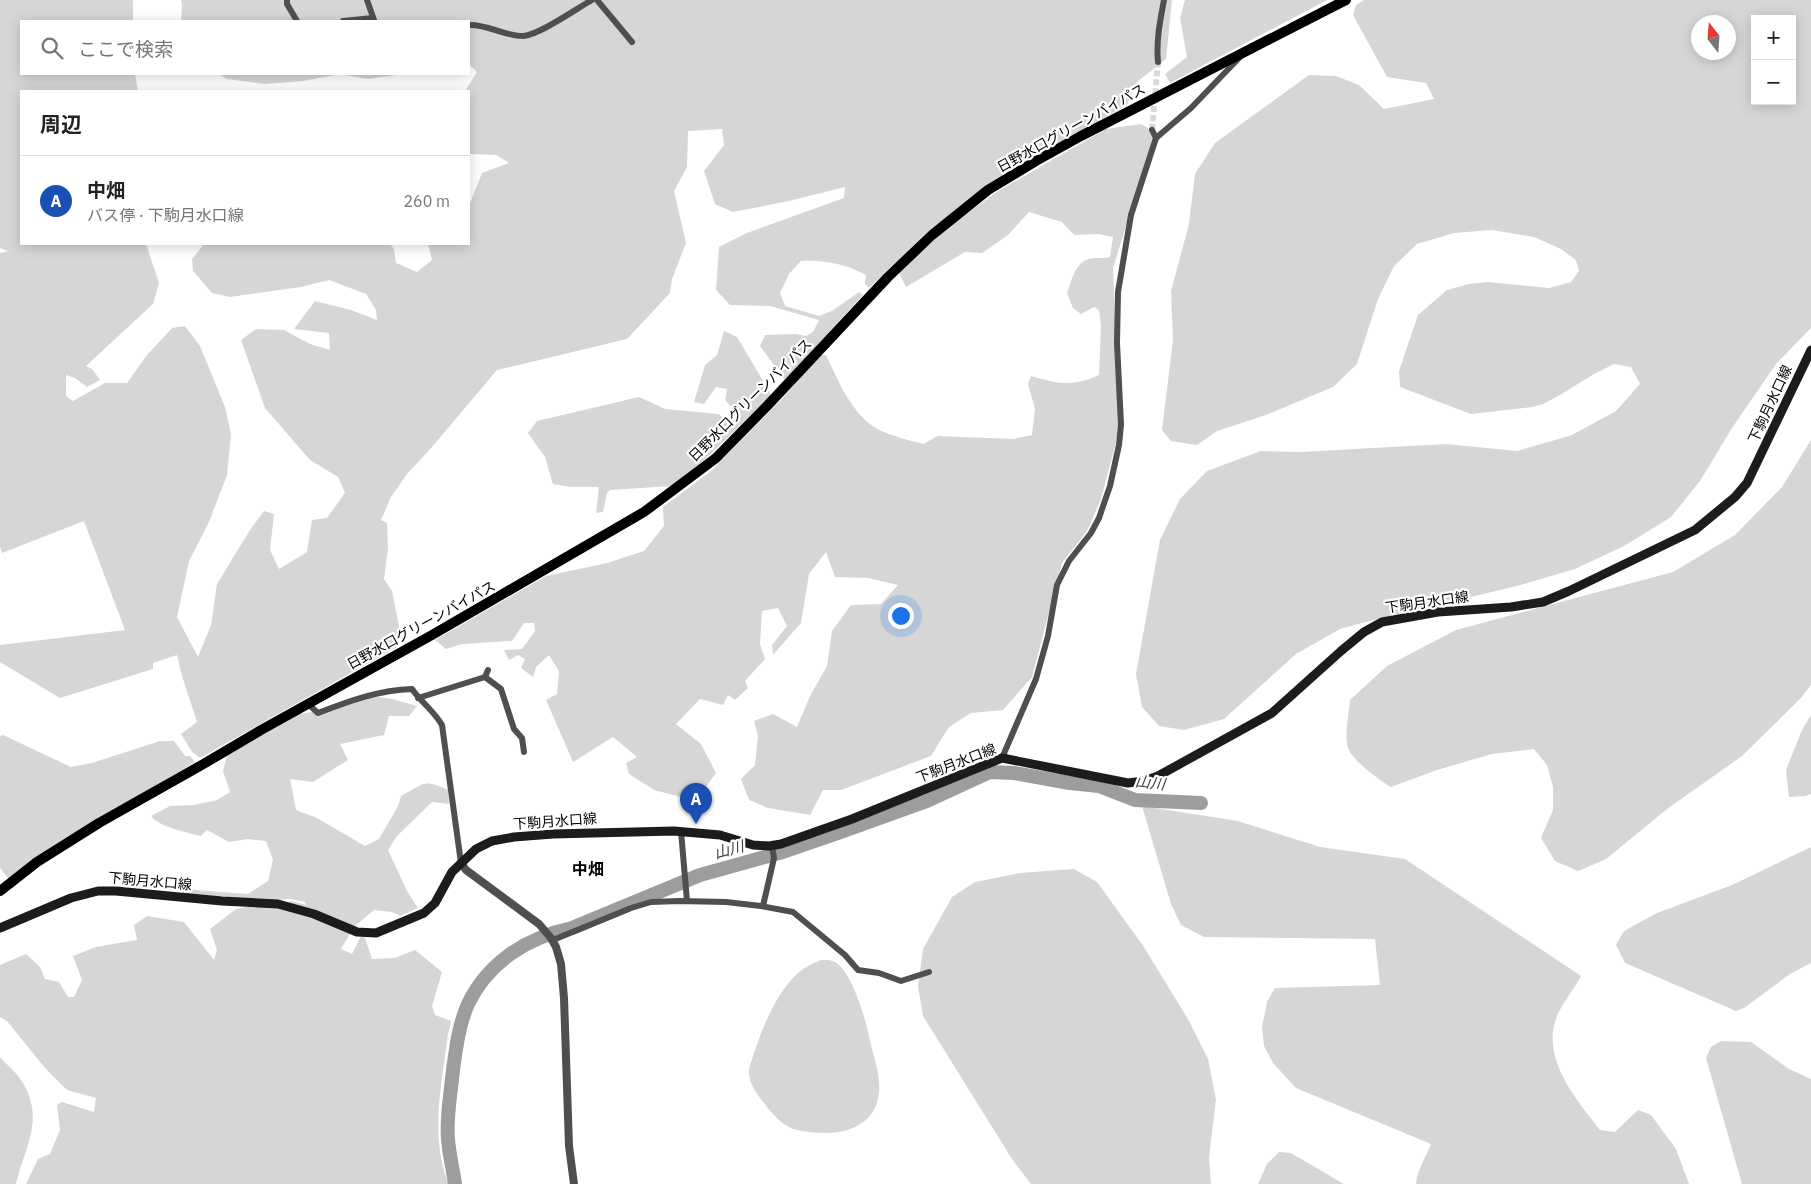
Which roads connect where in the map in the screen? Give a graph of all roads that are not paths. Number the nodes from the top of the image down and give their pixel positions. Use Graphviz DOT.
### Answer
graph roads {
  1 [pos="287,0"];
  2 [pos="367,0"];
  3 [pos="592,0"];
  4 [pos="597,0"];
  5 [pos="1164,0"];
  6 [pos="1346,0"];
  7 [pos="296,20"];
  8 [pos="374,20"];
  9 [pos="470,25"];
  10 [pos="632,42"];
  11 [pos="1243,53"];
  12 [pos="1158,62"];
  13 [pos="1152,130"];
  14 [pos="1156,138"];
  15 [pos="1811,350"];
  16 [pos="488,670"];
  17 [pos="485,677"];
  18 [pos="418,698"];
  19 [pos="308,704"];
  20 [pos="524,752"];
  21 [pos="1002,758"];
  22 [pos="681,831"];
  23 [pos="773,846"];
  24 [pos="461,863"];
  25 [pos="0,891"];
  26 [pos="687,901"];
  27 [pos="763,906"];
  28 [pos="0,928"];
  29 [pos="552,939"];
  30 [pos="929,972"];
  31 [pos="574,1184"];
  1 -- 7 [label="street"];
  2 -- 8 [label="street"];
  3 -- 9 [label="street"];
  4 -- 10 [label="street"];
  5 -- 12 [label="street"];
  6 -- 11 [label="highway, 日野水口グリーンバイパス"];
  11 -- 14 [label="street"];
  11 -- 19 [label="highway, 日野水口グリーンバイパス"];
  13 -- 14 [label="street"];
  14 -- 21 [label="street"];
  15 -- 21 [label="main road, 下駒月水口線"];
  16 -- 17 [label="street"];
  17 -- 18 [label="street"];
  17 -- 20 [label="street"];
  18 -- 19 [label="street"];
  18 -- 24 [label="street"];
  19 -- 25 [label="highway, 日野水口グリーンバイパス"];
  21 -- 23 [label="main road, 下駒月水口線"];
  22 -- 23 [label="main road, 下駒月水口線"];
  22 -- 24 [label="main road, 下駒月水口線"];
  22 -- 26 [label="street"];
  23 -- 27 [label="street"];
  24 -- 28 [label="main road, 下駒月水口線"];
  24 -- 29 [label="street"];
  26 -- 27 [label="street"];
  26 -- 29 [label="street"];
  27 -- 30 [label="street"];
  29 -- 31 [label="street"];
}
